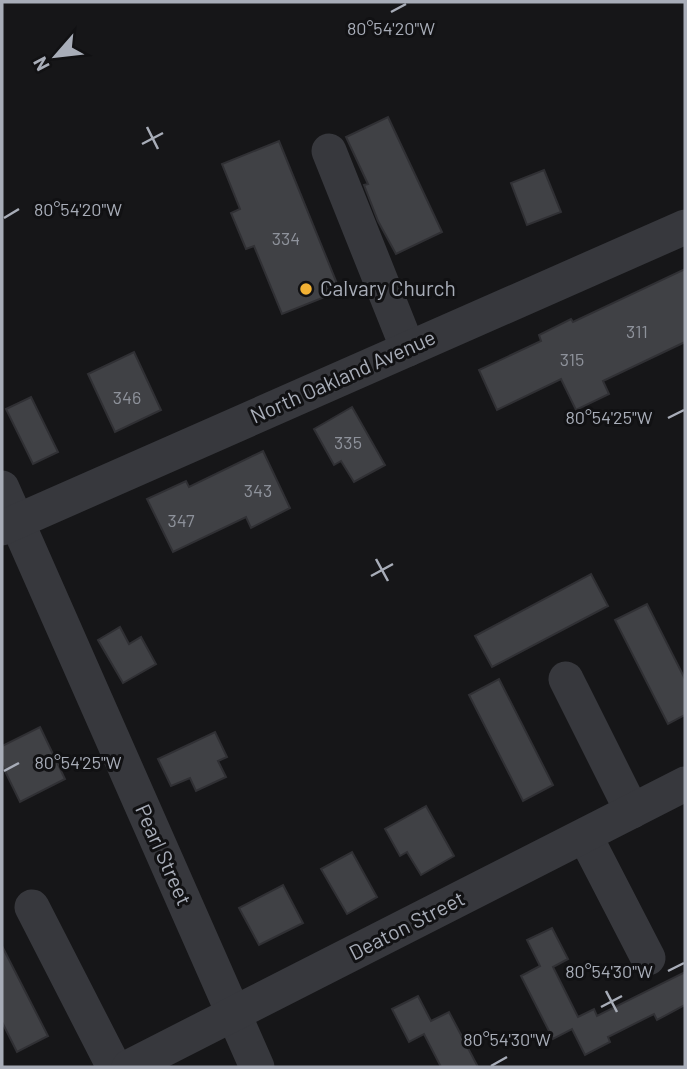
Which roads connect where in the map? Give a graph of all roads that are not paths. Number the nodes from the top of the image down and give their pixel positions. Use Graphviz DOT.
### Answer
graph roads {
  1 [pos="329,151"];
  2 [pos="685,227"];
  3 [pos="408,349"];
  4 [pos="2,488"];
  5 [pos="9,525"];
  6 [pos="566,678"];
  7 [pos="685,784"];
  8 [pos="632,811"];
  9 [pos="584,835"];
  10 [pos="32,907"];
  11 [pos="648,958"];
  12 [pos="234,1014"];
  13 [pos="114,1067"];
  14 [pos="129,1067"];
  15 [pos="257,1067"];
  1 -- 3 [label="street"];
  2 -- 3 [label="street, North Oakland Avenue"];
  3 -- 5 [label="street, North Oakland Avenue"];
  4 -- 5 [label="street, Pearl Street"];
  5 -- 12 [label="street, Pearl Street"];
  6 -- 8 [label="street"];
  7 -- 8 [label="street, Deaton Street"];
  8 -- 9 [label="street, Deaton Street"];
  9 -- 11 [label="street"];
  9 -- 12 [label="street, Deaton Street"];
  10 -- 13 [label="street"];
  12 -- 14 [label="street, Deaton Street"];
  12 -- 15 [label="street, Pearl Street"];
}
